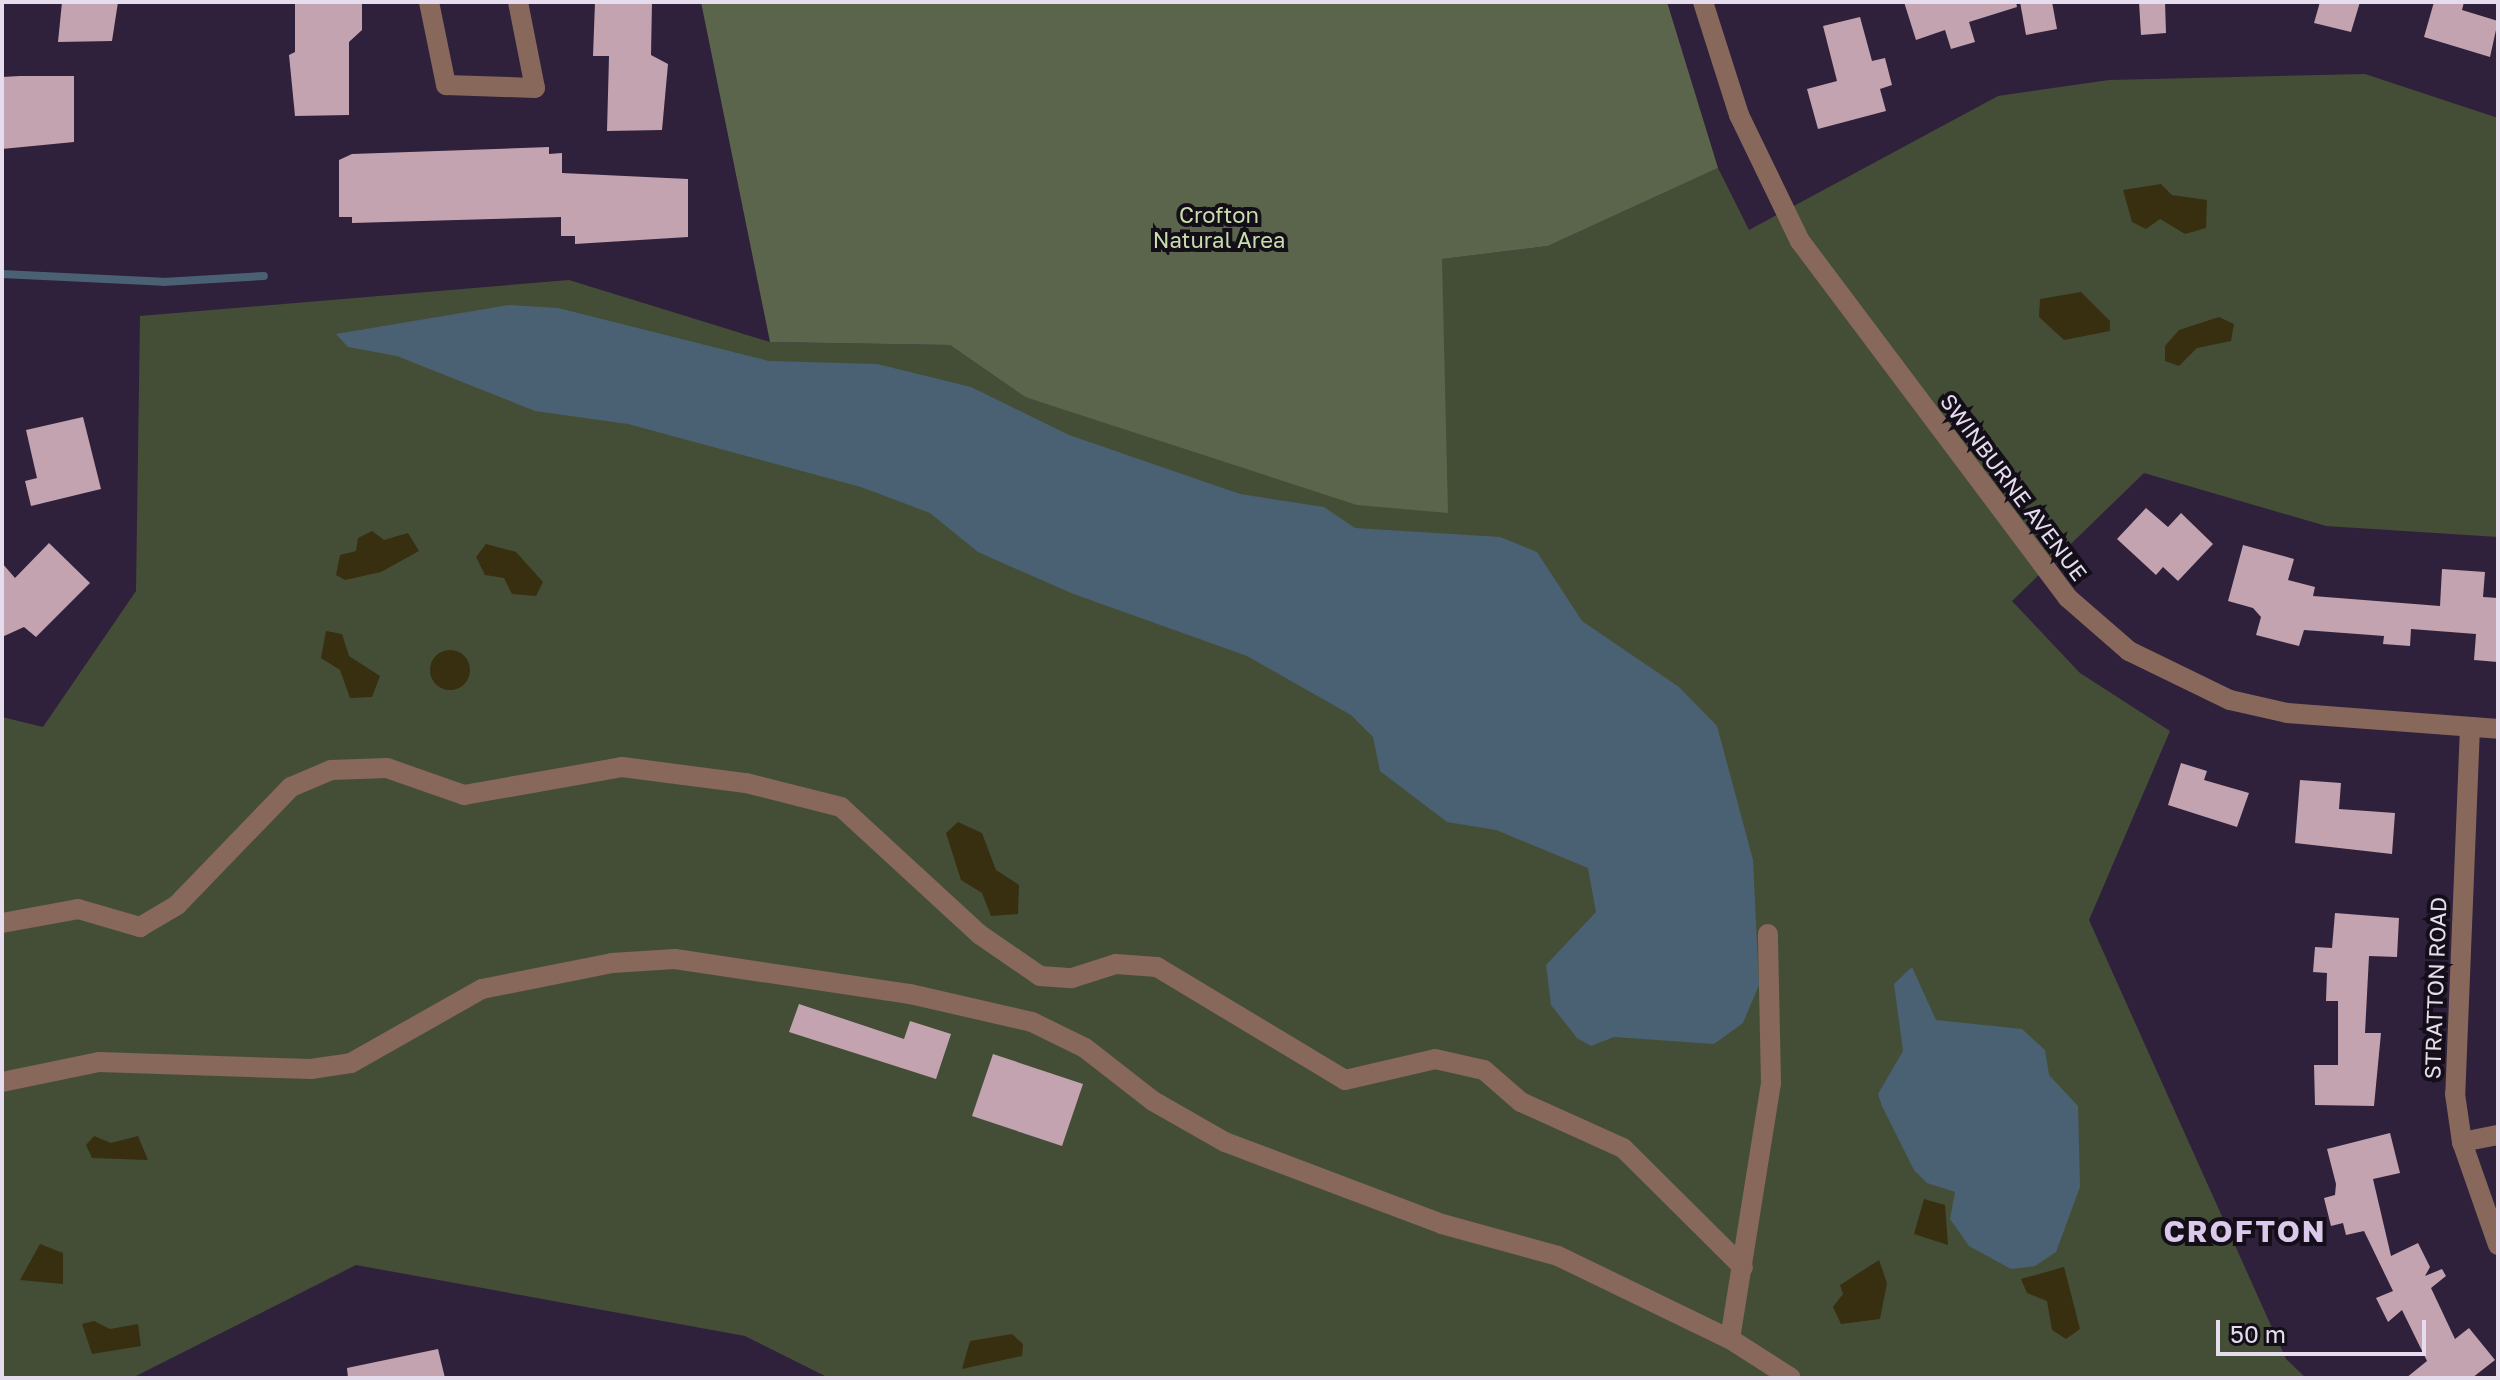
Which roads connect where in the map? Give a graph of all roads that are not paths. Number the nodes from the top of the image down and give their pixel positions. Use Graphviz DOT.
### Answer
graph roads {
  1 [pos="429,2"];
  2 [pos="518,2"];
  3 [pos="1703,2"];
  4 [pos="2470,727"];
  5 [pos="2498,729"];
  6 [pos="2,923"];
  7 [pos="1768,934"];
  8 [pos="2,1082"];
  9 [pos="2498,1135"];
  10 [pos="2462,1142"];
  11 [pos="2498,1245"];
  12 [pos="1743,1267"];
  13 [pos="1730,1339"];
  14 [pos="1791,1378"];
  1 -- 2 [label="street"];
  3 -- 4 [label="street, SWINBURNE AVENUE"];
  4 -- 5 [label="street, SWINBURNE AVENUE"];
  4 -- 10 [label="street, STRATTON ROAD"];
  6 -- 12 [label="street"];
  7 -- 12 [label="street"];
  8 -- 13 [label="street"];
  9 -- 10 [label="street"];
  10 -- 11 [label="street, STRATTON ROAD"];
  12 -- 13 [label="street"];
  13 -- 14 [label="street"];
}
